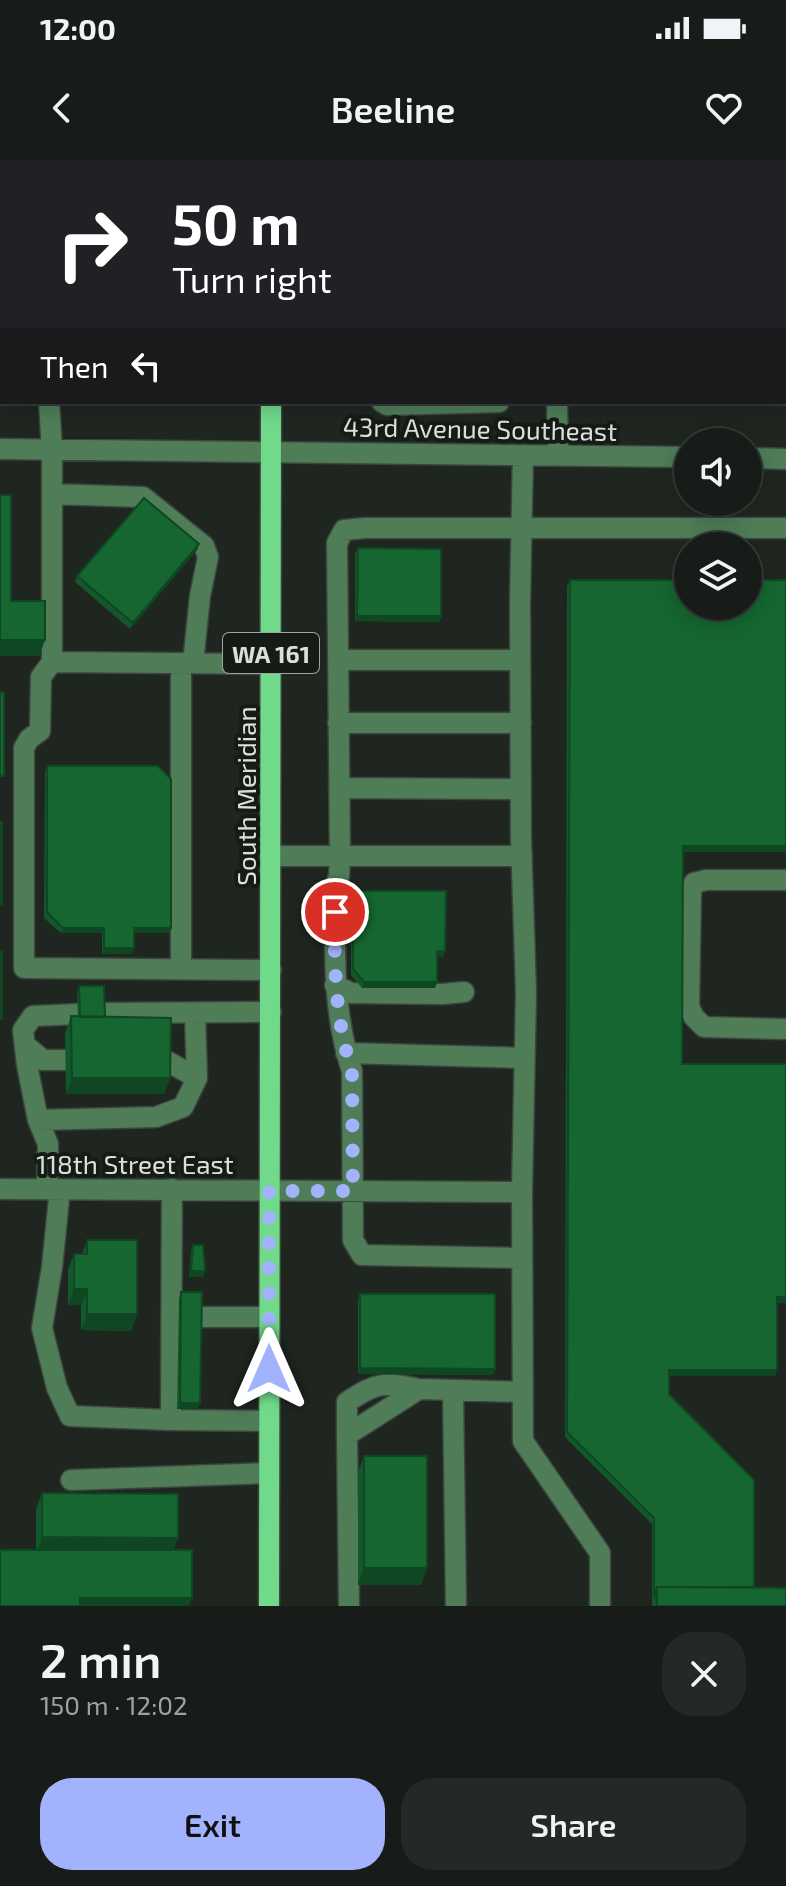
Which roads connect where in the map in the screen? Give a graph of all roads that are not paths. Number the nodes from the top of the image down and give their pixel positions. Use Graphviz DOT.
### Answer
graph roads {
  1 [pos="49,404"];
  2 [pos="271,404"];
  3 [pos="385,404"];
  4 [pos="424,404"];
  5 [pos="557,404"];
  6 [pos="0,449"];
  7 [pos="52,450"];
  8 [pos="271,451"];
  9 [pos="523,455"];
  10 [pos="558,455"];
  11 [pos="674,457"];
  12 [pos="762,458"];
  13 [pos="786,459"];
  14 [pos="52,494"];
  15 [pos="521,528"];
  16 [pos="786,528"];
  17 [pos="338,660"];
  18 [pos="520,660"];
  19 [pos="52,662"];
  20 [pos="187,663"];
  21 [pos="271,664"];
  22 [pos="338,723"];
  23 [pos="521,723"];
  24 [pos="339,788"];
  25 [pos="521,789"];
  26 [pos="272,856"];
  27 [pos="340,856"];
  28 [pos="522,856"];
  29 [pos="786,880"];
  30 [pos="181,968"];
  31 [pos="271,970"];
  32 [pos="335,985"];
  33 [pos="464,992"];
  34 [pos="271,1012"];
  35 [pos="102,1013"];
  36 [pos="195,1013"];
  37 [pos="78,1014"];
  38 [pos="786,1029"];
  39 [pos="25,1045"];
  40 [pos="346,1053"];
  41 [pos="524,1058"];
  42 [pos="66,1060"];
  43 [pos="165,1060"];
  44 [pos="197,1078"];
  45 [pos="38,1120"];
  46 [pos="0,1189"];
  47 [pos="54,1189"];
  48 [pos="172,1189"];
  49 [pos="269,1191"];
  50 [pos="353,1191"];
  51 [pos="522,1192"];
  52 [pos="522,1258"];
  53 [pos="171,1317"];
  54 [pos="269,1317"];
  55 [pos="419,1389"];
  56 [pos="453,1392"];
  57 [pos="523,1392"];
  58 [pos="171,1420"];
  59 [pos="269,1421"];
  60 [pos="347,1435"];
  61 [pos="269,1473"];
  62 [pos="71,1480"];
  63 [pos="349,1605"];
  64 [pos="456,1605"];
  65 [pos="269,1606"];
  66 [pos="600,1606"];
  1 -- 7 [label="street"];
  2 -- 8 [label="main road, South Meridian / WA 161"];
  3 -- 4 [label="street"];
  5 -- 10 [label="street"];
  6 -- 7 [label="street, 43rd Avenue Southeast"];
  7 -- 8 [label="street, 43rd Avenue Southeast"];
  7 -- 14 [label="street"];
  8 -- 9 [label="street, 43rd Avenue Southeast"];
  8 -- 21 [label="main road, South Meridian / WA 161"];
  9 -- 10 [label="street, 43rd Avenue Southeast"];
  9 -- 15 [label="street"];
  10 -- 11 [label="street, 43rd Avenue Southeast"];
  12 -- 13 [label="street"];
  14 -- 19 [label="street"];
  14 -- 20 [label="street"];
  15 -- 16 [label="street"];
  15 -- 17 [label="street"];
  15 -- 18 [label="street"];
  17 -- 18 [label="street"];
  17 -- 22 [label="street"];
  18 -- 23 [label="street"];
  19 -- 20 [label="street"];
  19 -- 30 [label="street"];
  20 -- 21 [label="street"];
  20 -- 30 [label="street"];
  21 -- 26 [label="main road, South Meridian / WA 161"];
  22 -- 23 [label="street"];
  22 -- 24 [label="street"];
  23 -- 25 [label="street"];
  24 -- 25 [label="street"];
  24 -- 27 [label="street"];
  25 -- 28 [label="street"];
  26 -- 27 [label="street"];
  26 -- 31 [label="main road, South Meridian / WA 161"];
  27 -- 28 [label="street"];
  27 -- 32 [label="street"];
  28 -- 41 [label="street"];
  29 -- 38 [label="street"];
  30 -- 31 [label="street"];
  31 -- 34 [label="main road, South Meridian / WA 161"];
  32 -- 33 [label="street"];
  32 -- 40 [label="street"];
  34 -- 36 [label="street"];
  34 -- 49 [label="main road, South Meridian / WA 161"];
  35 -- 36 [label="street"];
  36 -- 44 [label="street"];
  37 -- 39 [label="street"];
  39 -- 42 [label="street"];
  39 -- 45 [label="street"];
  40 -- 41 [label="street"];
  40 -- 50 [label="street"];
  41 -- 51 [label="street"];
  43 -- 44 [label="street"];
  44 -- 45 [label="street"];
  45 -- 47 [label="street"];
  46 -- 47 [label="street, 118th Street East"];
  47 -- 48 [label="street, 118th Street East"];
  47 -- 58 [label="street"];
  48 -- 49 [label="street, 118th Street East"];
  48 -- 53 [label="street"];
  49 -- 50 [label="street, 118th Street East"];
  49 -- 54 [label="main road, WA 161"];
  50 -- 51 [label="street, 118th Street East"];
  50 -- 52 [label="street"];
  51 -- 52 [label="street"];
  52 -- 57 [label="street"];
  53 -- 54 [label="street"];
  53 -- 58 [label="street"];
  54 -- 59 [label="main road, WA 161"];
  55 -- 56 [label="street"];
  55 -- 60 [label="street"];
  55 -- 60 [label="street"];
  56 -- 57 [label="street"];
  56 -- 64 [label="street"];
  57 -- 66 [label="street"];
  58 -- 59 [label="street"];
  59 -- 61 [label="main road, WA 161"];
  60 -- 63 [label="street"];
  61 -- 62 [label="street"];
  61 -- 65 [label="main road, WA 161"];
}
